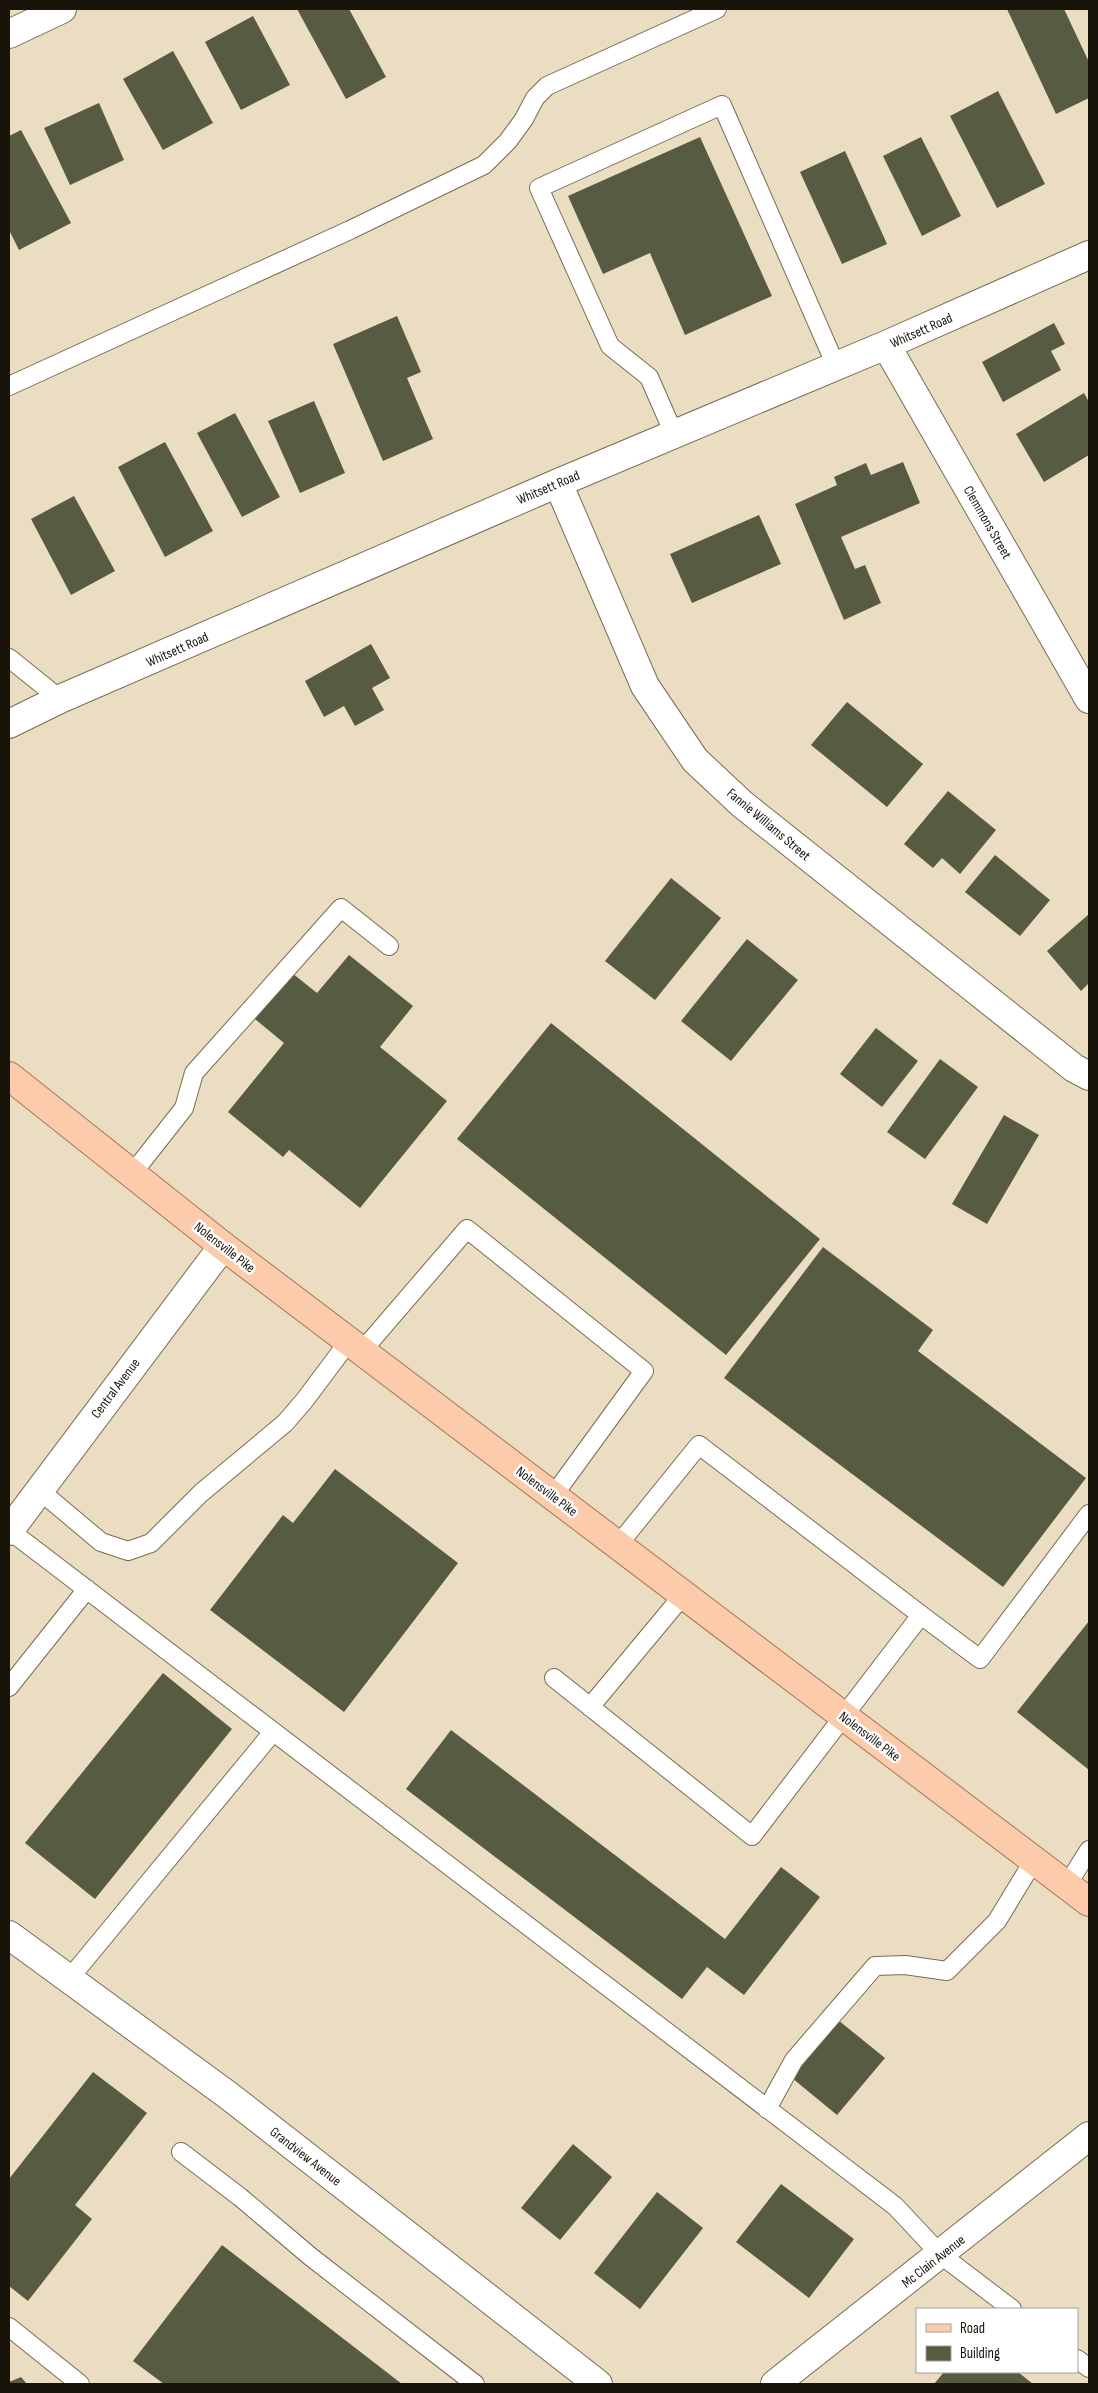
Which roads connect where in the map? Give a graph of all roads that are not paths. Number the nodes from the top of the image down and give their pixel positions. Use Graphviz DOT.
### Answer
graph roads {
  1 [pos="62,9"];
  2 [pos="717,9"];
  3 [pos="9,34"];
  4 [pos="1089,255"];
  5 [pos="886,346"];
  6 [pos="836,366"];
  7 [pos="9,386"];
  8 [pos="674,434"];
  9 [pos="558,482"];
  10 [pos="9,658"];
  11 [pos="1089,699"];
  12 [pos="60,700"];
  13 [pos="9,724"];
  14 [pos="389,946"];
  15 [pos="1089,1076"];
  16 [pos="10,1080"];
  17 [pos="132,1174"];
  18 [pos="223,1246"];
  19 [pos="355,1346"];
  20 [pos="39,1490"];
  21 [pos="553,1496"];
  22 [pos="1089,1514"];
  23 [pos="9,1530"];
  24 [pos="618,1545"];
  25 [pos="87,1589"];
  26 [pos="684,1594"];
  27 [pos="921,1615"];
  28 [pos="554,1678"];
  29 [pos="9,1687"];
  30 [pos="590,1707"];
  31 [pos="844,1716"];
  32 [pos="273,1732"];
  33 [pos="1089,1850"];
  34 [pos="1034,1860"];
  35 [pos="1067,1885"];
  36 [pos="1089,1902"];
  37 [pos="9,1935"];
  38 [pos="69,1979"];
  39 [pos="768,2109"];
  40 [pos="1089,2136"];
  41 [pos="181,2152"];
  42 [pos="941,2255"];
  43 [pos="1011,2308"];
  44 [pos="9,2327"];
  45 [pos="1078,2360"];
  46 [pos="1089,2368"];
  47 [pos="80,2384"];
  48 [pos="475,2384"];
  49 [pos="598,2384"];
  50 [pos="775,2384"];
  1 -- 3 [label="street"];
  2 -- 7 [label="lane"];
  4 -- 5 [label="street, Whitsett Road"];
  5 -- 6 [label="street, Whitsett Road"];
  5 -- 11 [label="street, Clemmons Street"];
  6 -- 8 [label="street, Whitsett Road"];
  6 -- 8 [label="lane"];
  8 -- 9 [label="street, Whitsett Road"];
  9 -- 12 [label="street, Whitsett Road"];
  9 -- 15 [label="street, Fannie Williams Street"];
  10 -- 12 [label="lane"];
  12 -- 13 [label="street, Whitsett Road"];
  14 -- 17 [label="lane"];
  16 -- 17 [label="main road, Nolensville Pike"];
  17 -- 18 [label="main road, Nolensville Pike"];
  18 -- 19 [label="main road, Nolensville Pike"];
  18 -- 20 [label="street, Central Avenue"];
  19 -- 20 [label="lane"];
  19 -- 21 [label="main road, Nolensville Pike"];
  19 -- 21 [label="lane"];
  20 -- 23 [label="street, Central Avenue"];
  21 -- 24 [label="main road, Nolensville Pike"];
  22 -- 27 [label="lane"];
  23 -- 25 [label="lane"];
  24 -- 26 [label="main road, Nolensville Pike"];
  24 -- 27 [label="lane"];
  25 -- 29 [label="lane"];
  25 -- 32 [label="lane"];
  26 -- 30 [label="lane"];
  26 -- 31 [label="main road, Nolensville Pike"];
  27 -- 31 [label="lane"];
  28 -- 30 [label="lane"];
  30 -- 31 [label="lane"];
  31 -- 34 [label="main road, Nolensville Pike"];
  32 -- 38 [label="lane"];
  32 -- 39 [label="lane"];
  33 -- 35 [label="lane"];
  34 -- 35 [label="main road, Nolensville Pike"];
  34 -- 39 [label="lane"];
  35 -- 36 [label="main road, Nolensville Pike"];
  37 -- 38 [label="street, Grandview Avenue"];
  38 -- 49 [label="street, Grandview Avenue"];
  39 -- 42 [label="lane"];
  40 -- 42 [label="street, Mc Clain Avenue"];
  41 -- 48 [label="lane"];
  42 -- 43 [label="lane"];
  42 -- 50 [label="street, Mc Clain Avenue"];
  44 -- 47 [label="lane"];
  45 -- 46 [label="lane"];
}
